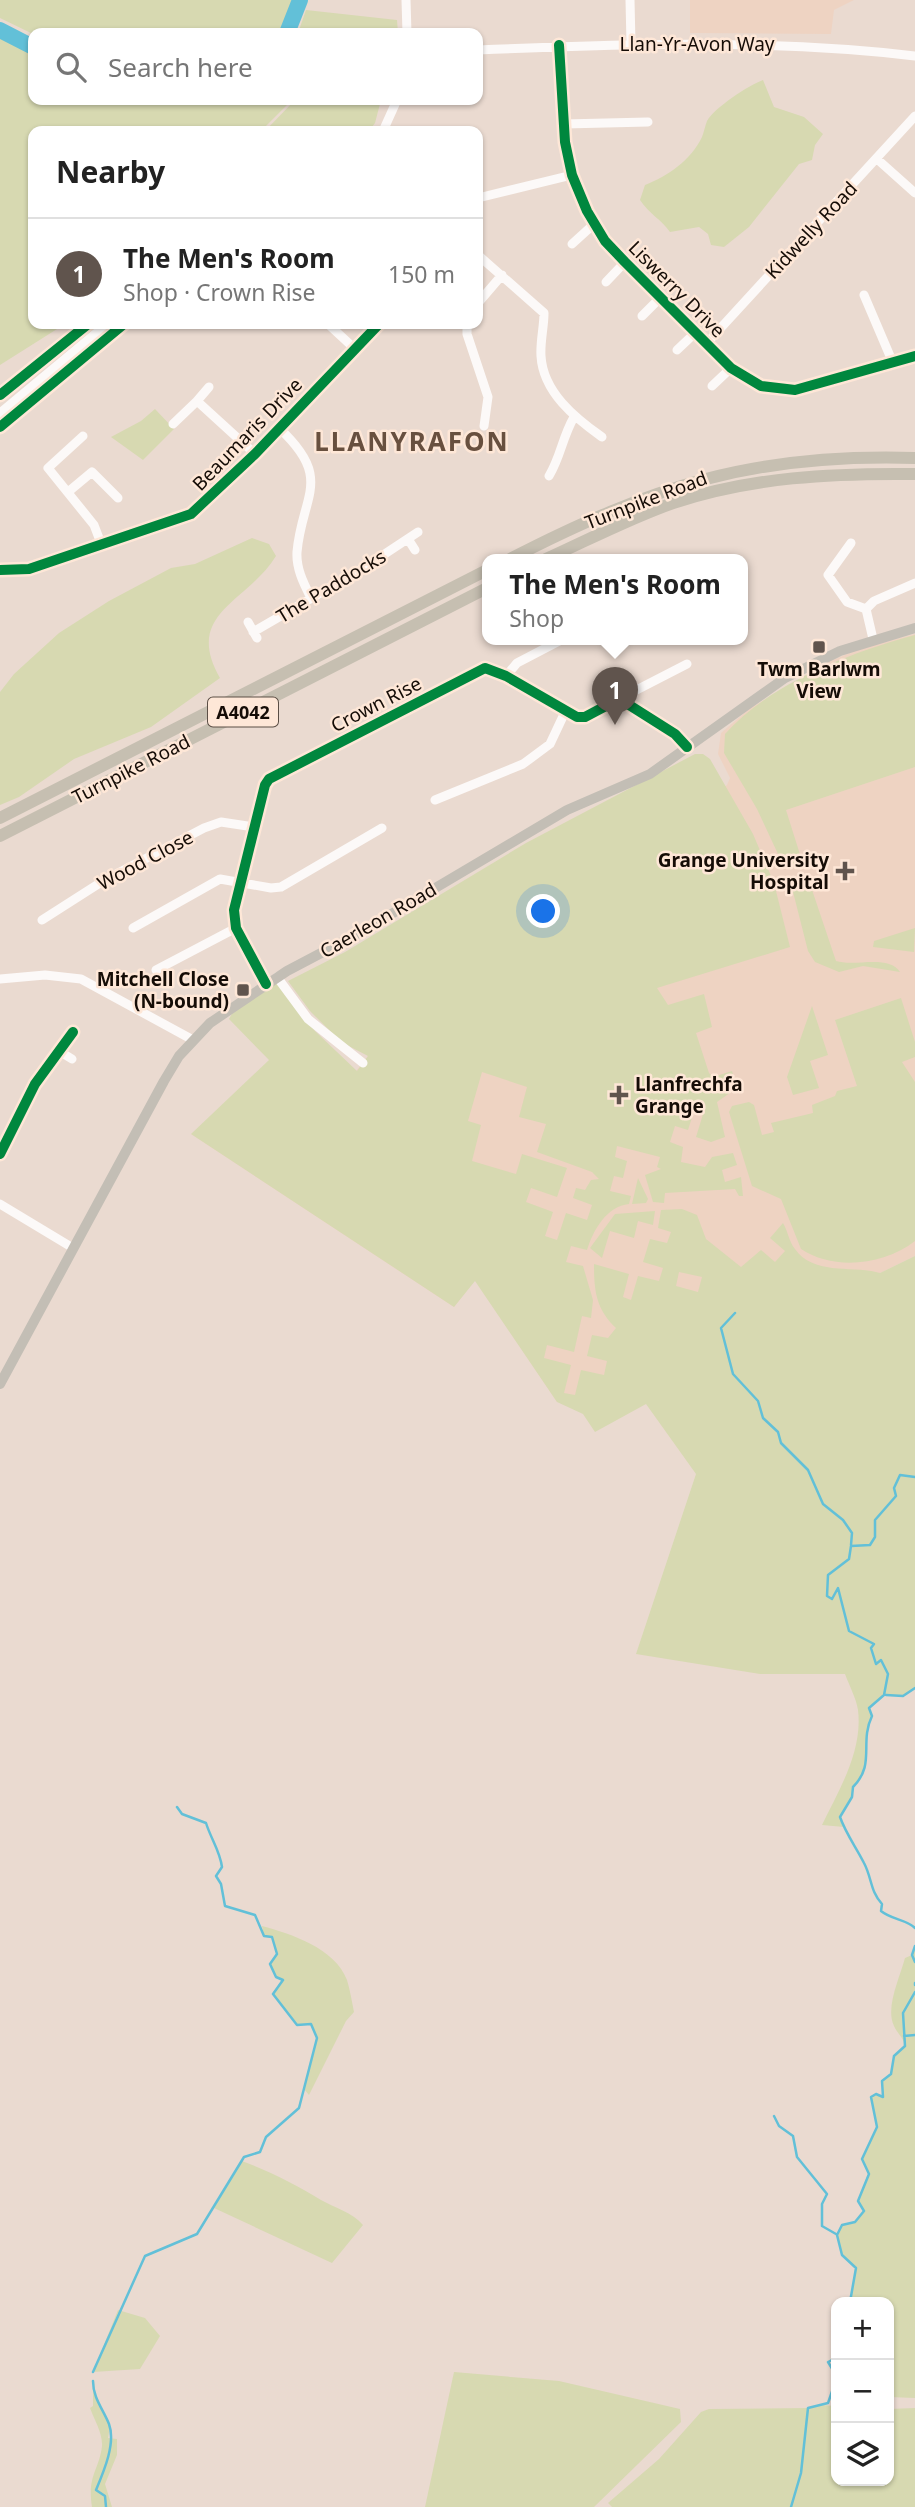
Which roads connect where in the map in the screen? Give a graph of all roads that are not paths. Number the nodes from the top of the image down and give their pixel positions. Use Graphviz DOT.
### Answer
graph roads {
  1 [pos="407,0"];
  2 [pos="630,0"];
  3 [pos="407,28"];
  4 [pos="631,44"];
  5 [pos="559,45"];
  6 [pos="483,50"];
  7 [pos="915,56"];
  8 [pos="395,105"];
  9 [pos="915,116"];
  10 [pos="649,122"];
  11 [pos="564,124"];
  12 [pos="385,126"];
  13 [pos="877,159"];
  14 [pos="572,175"];
  15 [pos="915,193"];
  16 [pos="483,197"];
  17 [pos="594,224"];
  18 [pos="572,244"];
  19 [pos="483,259"];
  20 [pos="625,262"];
  21 [pos="502,275"];
  22 [pos="606,282"];
  23 [pos="864,295"];
  24 [pos="483,297"];
  25 [pos="660,298"];
  26 [pos="642,316"];
  27 [pos="101,329"];
  28 [pos="333,329"];
  29 [pos="374,329"];
  30 [pos="467,329"];
  31 [pos="695,333"];
  32 [pos="706,344"];
  33 [pos="355,349"];
  34 [pos="677,350"];
  35 [pos="915,356"];
  36 [pos="893,363"];
  37 [pos="731,368"];
  38 [pos="712,386"];
  39 [pos="209,387"];
  40 [pos="197,401"];
  41 [pos="0,413"];
  42 [pos="574,418"];
  43 [pos="173,424"];
  44 [pos="484,426"];
  45 [pos="279,428"];
  46 [pos="83,436"];
  47 [pos="602,436"];
  48 [pos="255,454"];
  49 [pos="915,458"];
  50 [pos="915,474"];
  51 [pos="549,476"];
  52 [pos="68,492"];
  53 [pos="118,498"];
  54 [pos="418,532"];
  55 [pos="408,539"];
  56 [pos="850,544"];
  57 [pos="102,546"];
  58 [pos="415,550"];
  59 [pos="520,554"];
  60 [pos="557,554"];
  61 [pos="0,570"];
  62 [pos="482,573"];
  63 [pos="915,583"];
  64 [pos="482,591"];
  65 [pos="311,598"];
  66 [pos="866,609"];
  67 [pos="248,622"];
  68 [pos="915,628"];
  69 [pos="873,639"];
  70 [pos="552,645"];
  71 [pos="687,664"];
  72 [pos="506,676"];
  73 [pos="617,701"];
  74 [pos="566,710"];
  75 [pos="687,747"];
  76 [pos="435,800"];
  77 [pos="0,818"];
  78 [pos="254,827"];
  79 [pos="382,828"];
  80 [pos="0,836"];
  81 [pos="241,881"];
  82 [pos="42,920"];
  83 [pos="133,928"];
  84 [pos="236,928"];
  85 [pos="156,970"];
  86 [pos="0,979"];
  87 [pos="272,980"];
  88 [pos="73,1032"];
  89 [pos="193,1040"];
  90 [pos="59,1051"];
  91 [pos="72,1059"];
  92 [pos="363,1063"];
  93 [pos="0,1154"];
  94 [pos="0,1204"];
  95 [pos="73,1248"];
  96 [pos="0,1384"];
  1 -- 3 [label="street"];
  2 -- 4 [label="street"];
  4 -- 5 [label="street, Llan-Yr-Avon Way"];
  4 -- 7 [label="street, Llan-Yr-Avon Way"];
  5 -- 6 [label="street, Llan-Yr-Avon Way"];
  5 -- 11 [label="street, Liswerry Drive"];
  8 -- 12 [label="street"];
  9 -- 13 [label="street, Kidwelly Road"];
  10 -- 11 [label="street"];
  11 -- 14 [label="street, Liswerry Drive"];
  13 -- 15 [label="street"];
  13 -- 32 [label="street, Kidwelly Road"];
  14 -- 16 [label="street"];
  14 -- 17 [label="street, Liswerry Drive"];
  17 -- 18 [label="street"];
  17 -- 20 [label="street, Liswerry Drive"];
  19 -- 21 [label="street"];
  20 -- 22 [label="street"];
  20 -- 25 [label="street, Liswerry Drive"];
  21 -- 24 [label="street"];
  21 -- 42 [label="street"];
  23 -- 36 [label="street"];
  25 -- 26 [label="street"];
  25 -- 31 [label="street, Liswerry Drive"];
  27 -- 41 [label="street"];
  28 -- 33 [label="street"];
  29 -- 33 [label="street, Beaumaris Drive"];
  30 -- 44 [label="street"];
  31 -- 32 [label="street, Liswerry Drive"];
  31 -- 34 [label="street"];
  32 -- 37 [label="street, Liswerry Drive"];
  33 -- 45 [label="street, Beaumaris Drive"];
  35 -- 36 [label="street, Liswerry Drive"];
  36 -- 37 [label="street, Liswerry Drive"];
  37 -- 38 [label="street"];
  39 -- 40 [label="street"];
  40 -- 43 [label="street"];
  40 -- 48 [label="street"];
  42 -- 47 [label="street"];
  42 -- 51 [label="street"];
  45 -- 48 [label="street, Beaumaris Drive"];
  45 -- 65 [label="street"];
  46 -- 52 [label="street"];
  48 -- 57 [label="street, Beaumaris Drive"];
  49 -- 59 [label="highway, Turnpike Road"];
  50 -- 60 [label="highway, Turnpike Road"];
  52 -- 53 [label="street"];
  52 -- 57 [label="street"];
  54 -- 55 [label="street, The Paddocks"];
  55 -- 58 [label="street, The Paddocks"];
  55 -- 65 [label="street, The Paddocks"];
  56 -- 66 [label="street"];
  57 -- 61 [label="street, Beaumaris Drive"];
  62 -- 77 [label="highway, Turnpike Road / A4042"];
  63 -- 66 [label="street"];
  64 -- 80 [label="highway, Turnpike Road / A4042"];
  65 -- 67 [label="street, The Paddocks"];
  66 -- 69 [label="street"];
  68 -- 69 [label="main road, Caerleon Road"];
  69 -- 75 [label="main road, Caerleon Road"];
  70 -- 72 [label="street"];
  71 -- 73 [label="street, Crown Rise"];
  72 -- 74 [label="street, Crown Rise"];
  72 -- 78 [label="street, Crown Rise"];
  73 -- 74 [label="street, Crown Rise"];
  73 -- 75 [label="street"];
  74 -- 76 [label="street"];
  75 -- 87 [label="main road, Caerleon Road"];
  78 -- 81 [label="street, Crown Rise"];
  78 -- 82 [label="street, Wood Close"];
  79 -- 81 [label="street"];
  81 -- 83 [label="street"];
  81 -- 84 [label="street, Crown Rise"];
  84 -- 85 [label="street"];
  84 -- 87 [label="street"];
  86 -- 89 [label="street"];
  87 -- 89 [label="main road, Caerleon Road"];
  87 -- 92 [label="street"];
  88 -- 90 [label="street"];
  89 -- 95 [label="main road, Caerleon Road"];
  90 -- 91 [label="street"];
  90 -- 93 [label="street"];
  94 -- 95 [label="street"];
  95 -- 96 [label="main road, Caerleon Road"];
}
